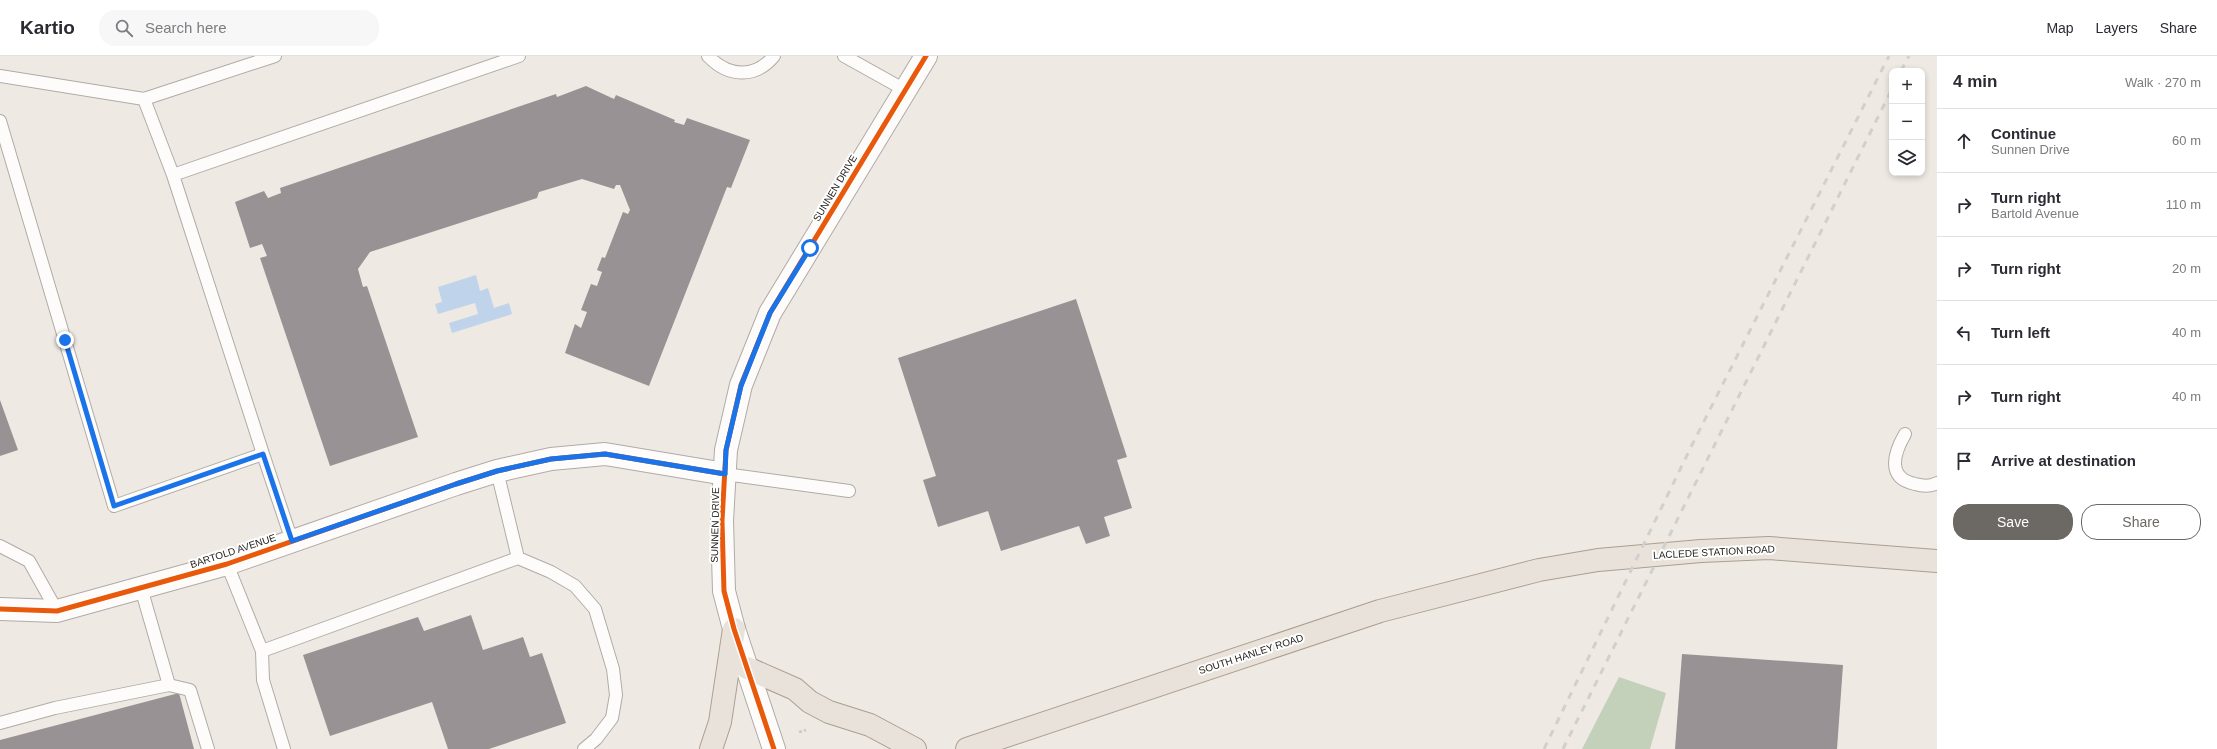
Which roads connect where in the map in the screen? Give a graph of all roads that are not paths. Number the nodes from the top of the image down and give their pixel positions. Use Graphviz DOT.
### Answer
graph roads {
  1 [pos="275,56"];
  2 [pos="519,56"];
  3 [pos="708,56"];
  4 [pos="774,56"];
  5 [pos="844,56"];
  6 [pos="926,56"];
  7 [pos="0,76"];
  8 [pos="905,90"];
  9 [pos="144,99"];
  10 [pos="0,121"];
  11 [pos="4,146"];
  12 [pos="173,175"];
  13 [pos="1906,434"];
  14 [pos="263,454"];
  15 [pos="497,471"];
  16 [pos="725,474"];
  17 [pos="1937,483"];
  18 [pos="849,491"];
  19 [pos="292,541"];
  20 [pos="0,546"];
  21 [pos="518,558"];
  22 [pos="1937,561"];
  23 [pos="227,564"];
  24 [pos="1539,570"];
  25 [pos="141,588"];
  26 [pos="0,609"];
  27 [pos="57,611"];
  28 [pos="734,629"];
  29 [pos="262,651"];
  30 [pos="747,668"];
  31 [pos="169,684"];
  32 [pos="0,723"];
  33 [pos="208,749"];
  34 [pos="284,749"];
  35 [pos="584,749"];
  36 [pos="711,749"];
  37 [pos="774,749"];
  38 [pos="915,749"];
  39 [pos="967,749"];
  1 -- 9 [label="lane"];
  2 -- 12 [label="lane"];
  3 -- 4 [label="lane"];
  5 -- 8 [label="lane"];
  6 -- 8 [label="street, SUNNEN DRIVE"];
  7 -- 9 [label="lane"];
  8 -- 16 [label="street, SUNNEN DRIVE"];
  9 -- 12 [label="lane"];
  10 -- 11 [label="lane"];
  11 -- 14 [label="lane"];
  12 -- 14 [label="lane"];
  13 -- 17 [label="lane"];
  14 -- 19 [label="lane"];
  15 -- 16 [label="street, BARTOLD AVENUE"];
  15 -- 19 [label="street, BARTOLD AVENUE"];
  15 -- 21 [label="lane"];
  16 -- 18 [label="lane"];
  16 -- 28 [label="street, SUNNEN DRIVE"];
  19 -- 23 [label="street, BARTOLD AVENUE"];
  20 -- 27 [label="lane"];
  21 -- 29 [label="lane"];
  21 -- 35 [label="lane"];
  22 -- 24 [label="main road, LACLEDE STATION ROAD"];
  23 -- 25 [label="street, BARTOLD AVENUE"];
  23 -- 29 [label="lane"];
  24 -- 39 [label="main road, SOUTH HANLEY ROAD"];
  25 -- 27 [label="street, BARTOLD AVENUE"];
  25 -- 31 [label="lane"];
  26 -- 27 [label="street, BARTOLD AVENUE"];
  28 -- 30 [label="street, SUNNEN DRIVE"];
  28 -- 36 [label="main road"];
  29 -- 34 [label="lane"];
  30 -- 37 [label="street, SUNNEN DRIVE"];
  30 -- 38 [label="main road"];
  31 -- 32 [label="lane"];
  31 -- 33 [label="lane"];
}
